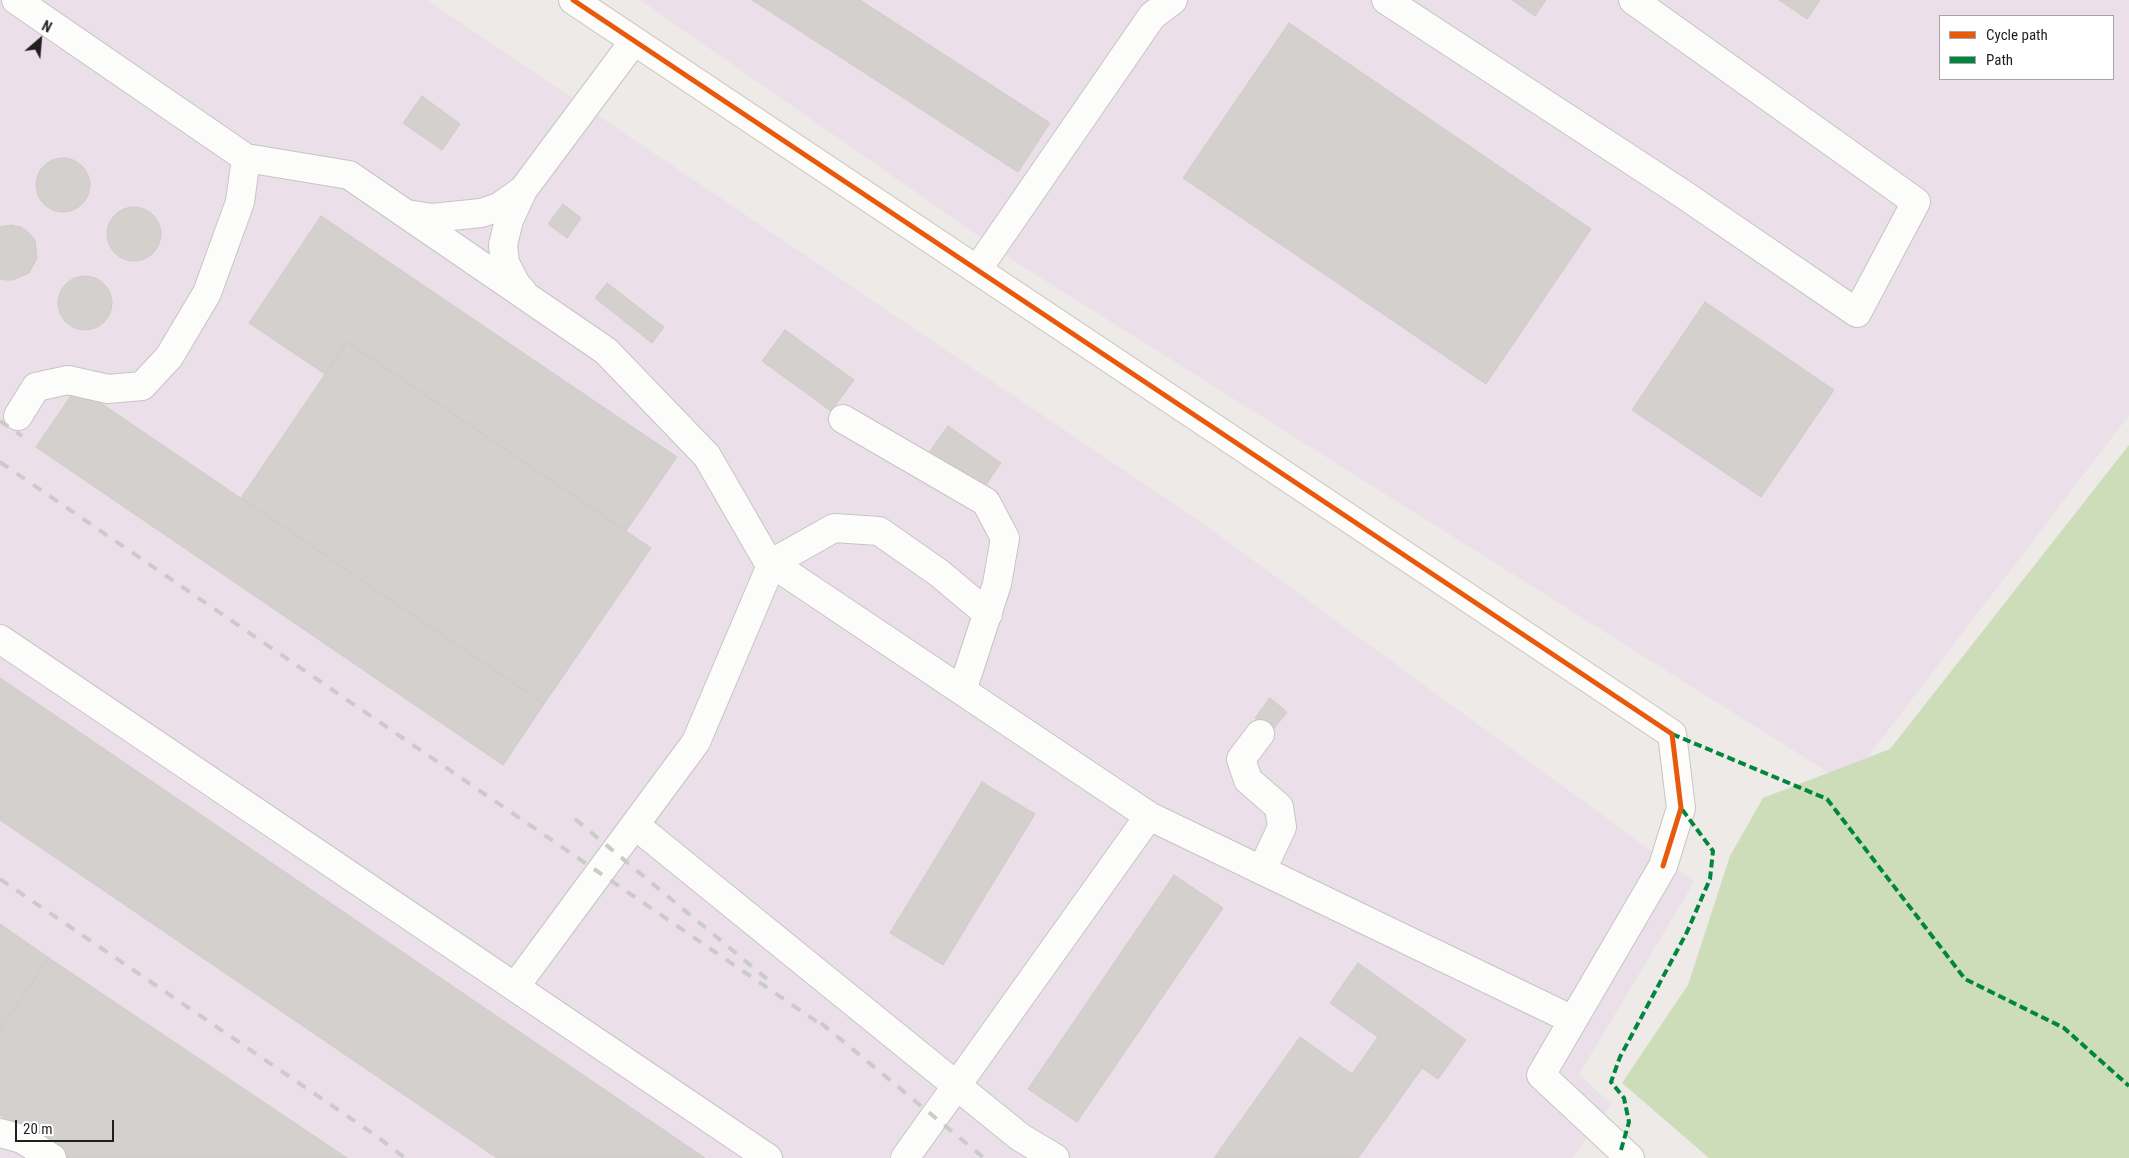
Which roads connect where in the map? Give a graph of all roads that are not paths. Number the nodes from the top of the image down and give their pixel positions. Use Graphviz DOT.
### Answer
graph roads {
  1 [pos="16,0"];
  2 [pos="573,0"];
  3 [pos="1173,0"];
  4 [pos="1386,0"];
  5 [pos="1633,0"];
  6 [pos="634,41"];
  7 [pos="246,158"];
  8 [pos="523,190"];
  9 [pos="404,213"];
  10 [pos="976,270"];
  11 [pos="527,298"];
  12 [pos="18,416"];
  13 [pos="843,418"];
  14 [pos="772,563"];
  15 [pos="988,614"];
  16 [pos="0,639"];
  17 [pos="962,691"];
  18 [pos="1260,734"];
  19 [pos="1149,816"];
  20 [pos="635,825"];
  21 [pos="1262,870"];
  22 [pos="514,987"];
  23 [pos="1573,1020"];
  24 [pos="957,1086"];
  25 [pos="0,1133"];
  26 [pos="52,1158"];
  27 [pos="768,1158"];
  28 [pos="905,1158"];
  29 [pos="1055,1158"];
  30 [pos="1630,1158"];
  1 -- 7 [label="street"];
  2 -- 6 [label="street"];
  3 -- 10 [label="street"];
  4 -- 5 [label="street"];
  6 -- 8 [label="street"];
  6 -- 10 [label="street"];
  7 -- 9 [label="street"];
  7 -- 12 [label="street"];
  8 -- 9 [label="street"];
  8 -- 11 [label="street"];
  9 -- 11 [label="street"];
  10 -- 23 [label="street"];
  11 -- 14 [label="street"];
  13 -- 15 [label="street"];
  14 -- 15 [label="street"];
  14 -- 17 [label="street"];
  14 -- 20 [label="street"];
  15 -- 17 [label="street"];
  16 -- 22 [label="street"];
  17 -- 19 [label="street"];
  18 -- 21 [label="street"];
  19 -- 21 [label="street"];
  19 -- 24 [label="street"];
  20 -- 22 [label="street"];
  20 -- 24 [label="street"];
  21 -- 23 [label="street"];
  22 -- 27 [label="street"];
  23 -- 30 [label="street"];
  24 -- 28 [label="street"];
  24 -- 29 [label="street"];
  25 -- 26 [label="street"];
}
